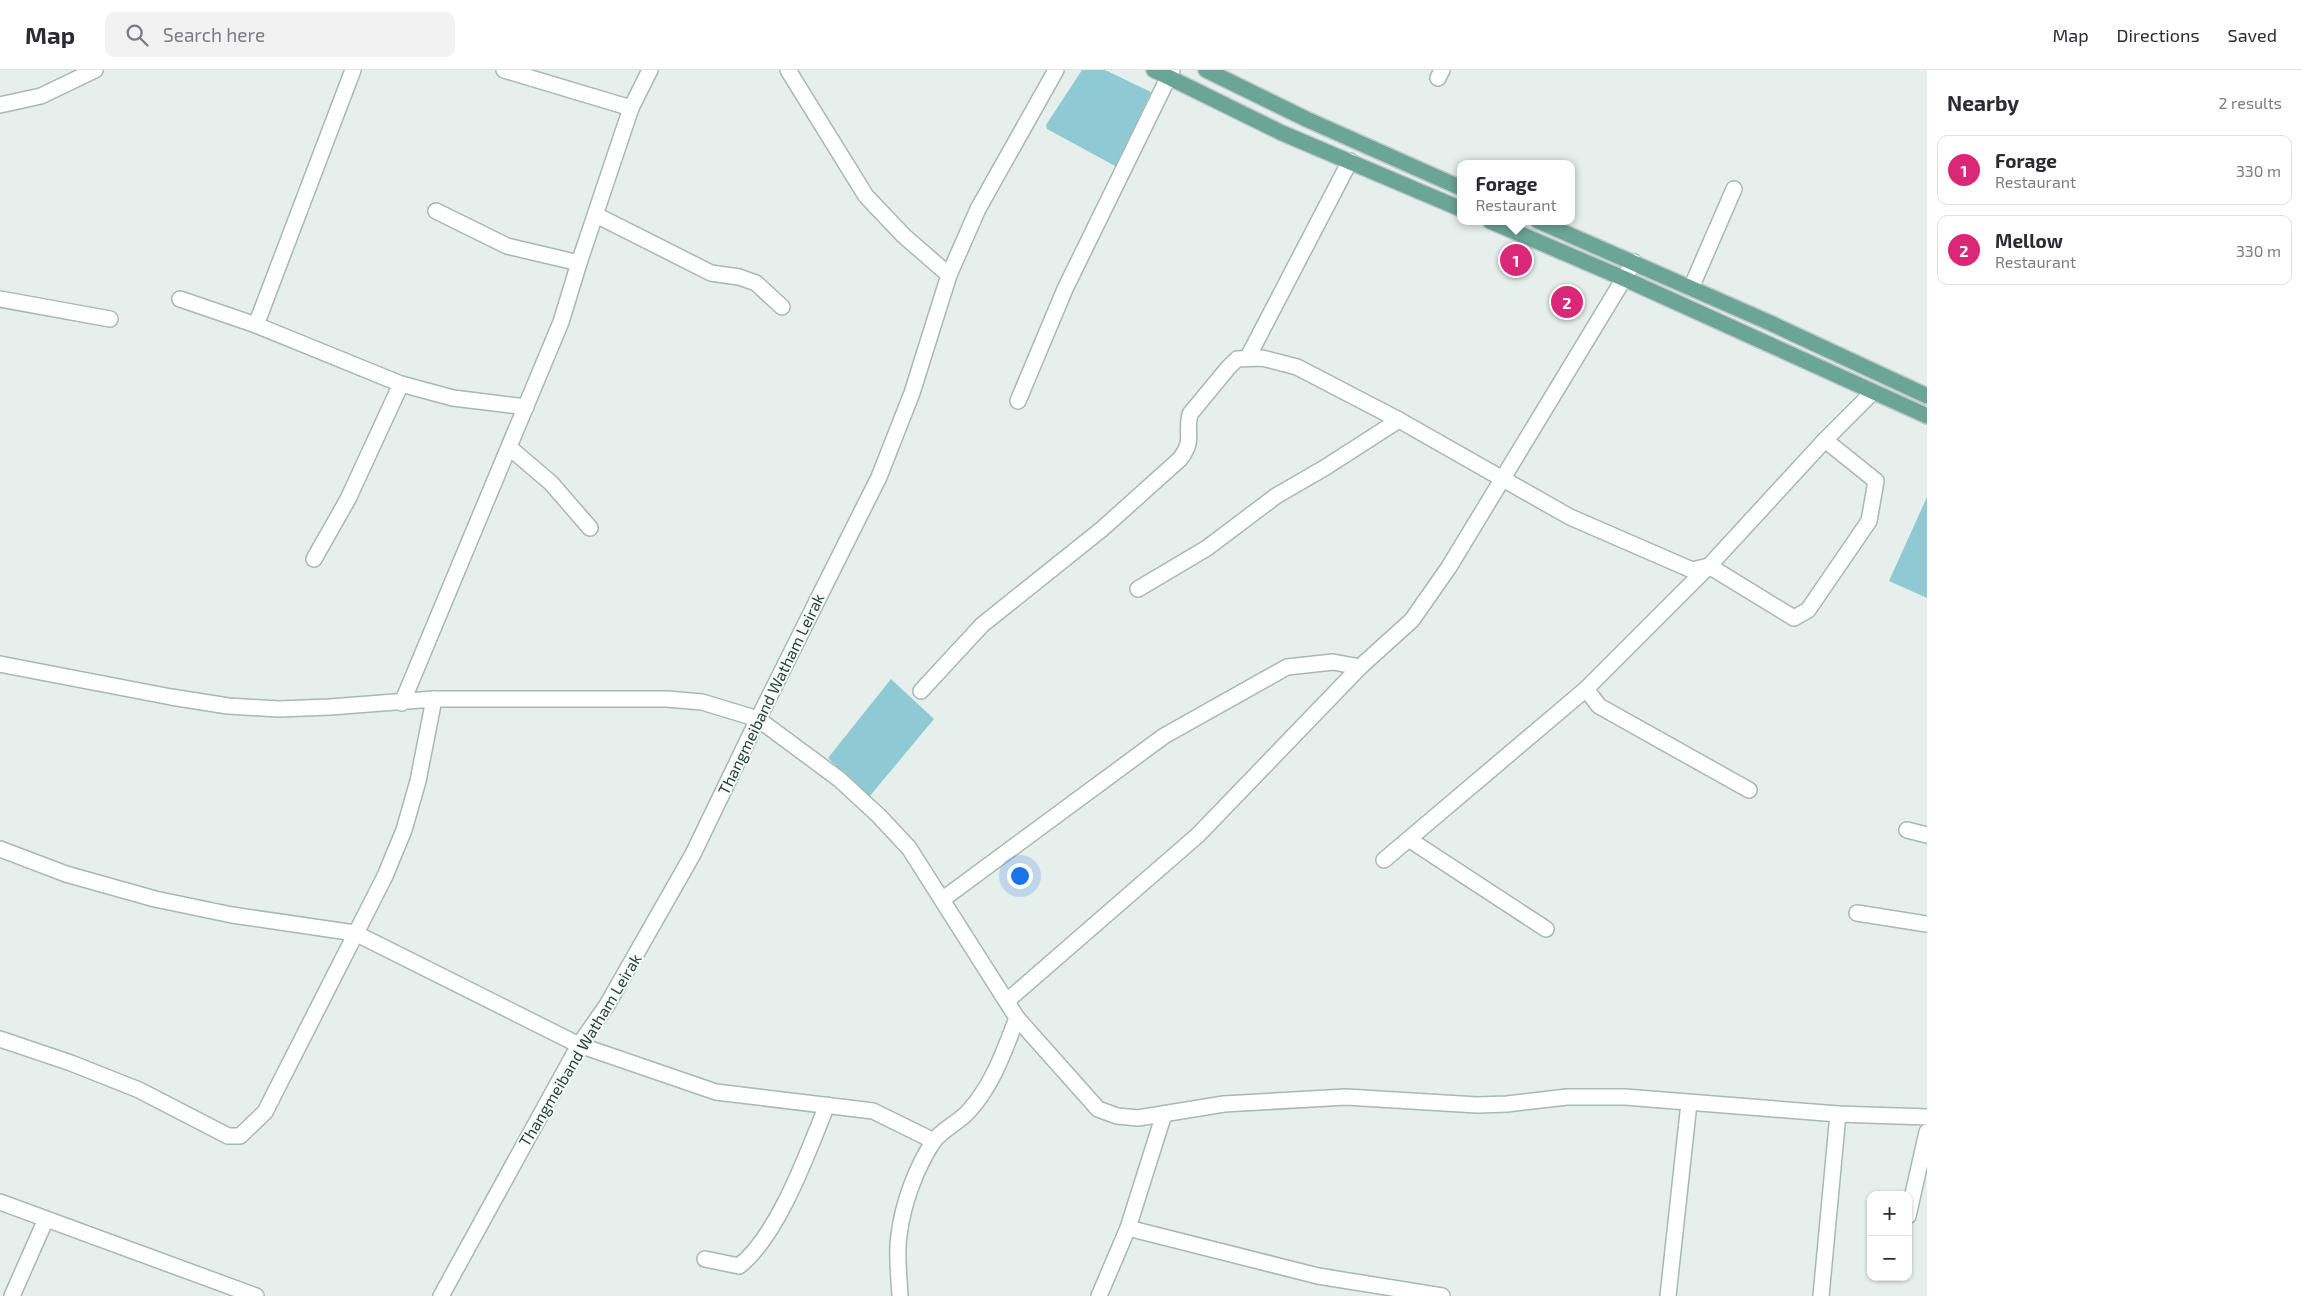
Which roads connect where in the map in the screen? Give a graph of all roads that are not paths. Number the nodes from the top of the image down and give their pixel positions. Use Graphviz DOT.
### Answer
graph roads {
  1 [pos="95,70"];
  2 [pos="354,70"];
  3 [pos="504,70"];
  4 [pos="650,70"];
  5 [pos="788,70"];
  6 [pos="1056,70"];
  7 [pos="1154,70"];
  8 [pos="1206,70"];
  9 [pos="1171,74"];
  10 [pos="0,105"];
  11 [pos="631,108"];
  12 [pos="1350,161"];
  13 [pos="1457,186"];
  14 [pos="1734,189"];
  15 [pos="1457,207"];
  16 [pos="436,211"];
  17 [pos="596,215"];
  18 [pos="1499,225"];
  19 [pos="1547,225"];
  20 [pos="579,262"];
  21 [pos="1634,262"];
  22 [pos="949,275"];
  23 [pos="1625,279"];
  24 [pos="1691,288"];
  25 [pos="0,299"];
  26 [pos="180,299"];
  27 [pos="782,307"];
  28 [pos="110,319"];
  29 [pos="256,325"];
  30 [pos="1248,357"];
  31 [pos="401,384"];
  32 [pos="1873,392"];
  33 [pos="1927,396"];
  34 [pos="1018,401"];
  35 [pos="526,407"];
  36 [pos="1927,416"];
  37 [pos="1400,420"];
  38 [pos="1825,440"];
  39 [pos="510,448"];
  40 [pos="1501,478"];
  41 [pos="590,528"];
  42 [pos="314,559"];
  43 [pos="1709,566"];
  44 [pos="1138,589"];
  45 [pos="0,664"];
  46 [pos="1360,667"];
  47 [pos="1586,689"];
  48 [pos="921,690"];
  49 [pos="434,699"];
  50 [pos="402,702"];
  51 [pos="758,719"];
  52 [pos="1749,790"];
  53 [pos="1906,830"];
  54 [pos="1927,835"];
  55 [pos="1410,840"];
  56 [pos="0,848"];
  57 [pos="1384,860"];
  58 [pos="943,899"];
  59 [pos="1857,913"];
  60 [pos="1927,924"];
  61 [pos="1546,929"];
  62 [pos="355,933"];
  63 [pos="1007,1000"];
  64 [pos="1017,1018"];
  65 [pos="0,1039"];
  66 [pos="579,1046"];
  67 [pos="1689,1103"];
  68 [pos="827,1106"];
  69 [pos="1164,1114"];
  70 [pos="1838,1114"];
  71 [pos="1927,1117"];
  72 [pos="1927,1132"];
  73 [pos="934,1141"];
  74 [pos="1912,1198"];
  75 [pos="0,1202"];
  76 [pos="46,1219"];
  77 [pos="1128,1228"];
  78 [pos="705,1259"];
  79 [pos="249,1295"];
  80 [pos="12,1296"];
  81 [pos="441,1296"];
  82 [pos="900,1296"];
  83 [pos="1099,1296"];
  84 [pos="1442,1296"];
  85 [pos="1668,1296"];
  86 [pos="1820,1296"];
  1 -- 10 [label="street"];
  2 -- 29 [label="street"];
  3 -- 11 [label="street"];
  4 -- 11 [label="street"];
  5 -- 22 [label="street"];
  6 -- 22 [label="street, Thangmeiband Watham Leirak"];
  7 -- 9 [label="main road"];
  8 -- 13 [label="main road"];
  9 -- 12 [label="main road"];
  9 -- 34 [label="street"];
  11 -- 17 [label="street"];
  12 -- 15 [label="main road"];
  12 -- 30 [label="street"];
  14 -- 24 [label="street"];
  16 -- 20 [label="street"];
  17 -- 20 [label="street"];
  17 -- 27 [label="street"];
  18 -- 23 [label="main road"];
  19 -- 21 [label="main road"];
  20 -- 35 [label="street"];
  21 -- 23 [label="street"];
  21 -- 24 [label="main road"];
  22 -- 51 [label="street, Thangmeiband Watham Leirak"];
  23 -- 32 [label="main road"];
  23 -- 40 [label="street"];
  24 -- 33 [label="main road"];
  25 -- 28 [label="street"];
  26 -- 29 [label="street"];
  29 -- 31 [label="street"];
  30 -- 37 [label="street"];
  30 -- 48 [label="street"];
  31 -- 35 [label="street"];
  31 -- 42 [label="street"];
  32 -- 36 [label="main road"];
  32 -- 38 [label="street"];
  35 -- 39 [label="street"];
  37 -- 40 [label="street"];
  37 -- 44 [label="street"];
  38 -- 43 [label="street"];
  38 -- 43 [label="street"];
  39 -- 41 [label="street"];
  39 -- 50 [label="street"];
  40 -- 43 [label="street"];
  40 -- 46 [label="street"];
  43 -- 47 [label="street"];
  45 -- 50 [label="street"];
  46 -- 58 [label="street"];
  46 -- 63 [label="street"];
  47 -- 52 [label="street"];
  47 -- 55 [label="street"];
  49 -- 50 [label="street"];
  49 -- 51 [label="street"];
  49 -- 62 [label="street"];
  51 -- 58 [label="street"];
  51 -- 66 [label="street, Thangmeiband Watham Leirak"];
  53 -- 54 [label="street"];
  55 -- 57 [label="street"];
  55 -- 61 [label="street"];
  56 -- 62 [label="street"];
  58 -- 63 [label="street"];
  59 -- 60 [label="street"];
  62 -- 65 [label="street"];
  62 -- 66 [label="street"];
  63 -- 64 [label="street"];
  64 -- 69 [label="street"];
  64 -- 73 [label="street"];
  66 -- 68 [label="street"];
  66 -- 81 [label="street, Thangmeiband Watham Leirak"];
  67 -- 69 [label="street"];
  67 -- 70 [label="street"];
  67 -- 85 [label="street"];
  68 -- 73 [label="street"];
  68 -- 78 [label="street"];
  69 -- 77 [label="street"];
  70 -- 71 [label="street"];
  70 -- 86 [label="street"];
  72 -- 74 [label="street"];
  73 -- 82 [label="street"];
  75 -- 76 [label="street"];
  76 -- 79 [label="street"];
  76 -- 80 [label="street"];
  77 -- 83 [label="street"];
  77 -- 84 [label="street"];
}
